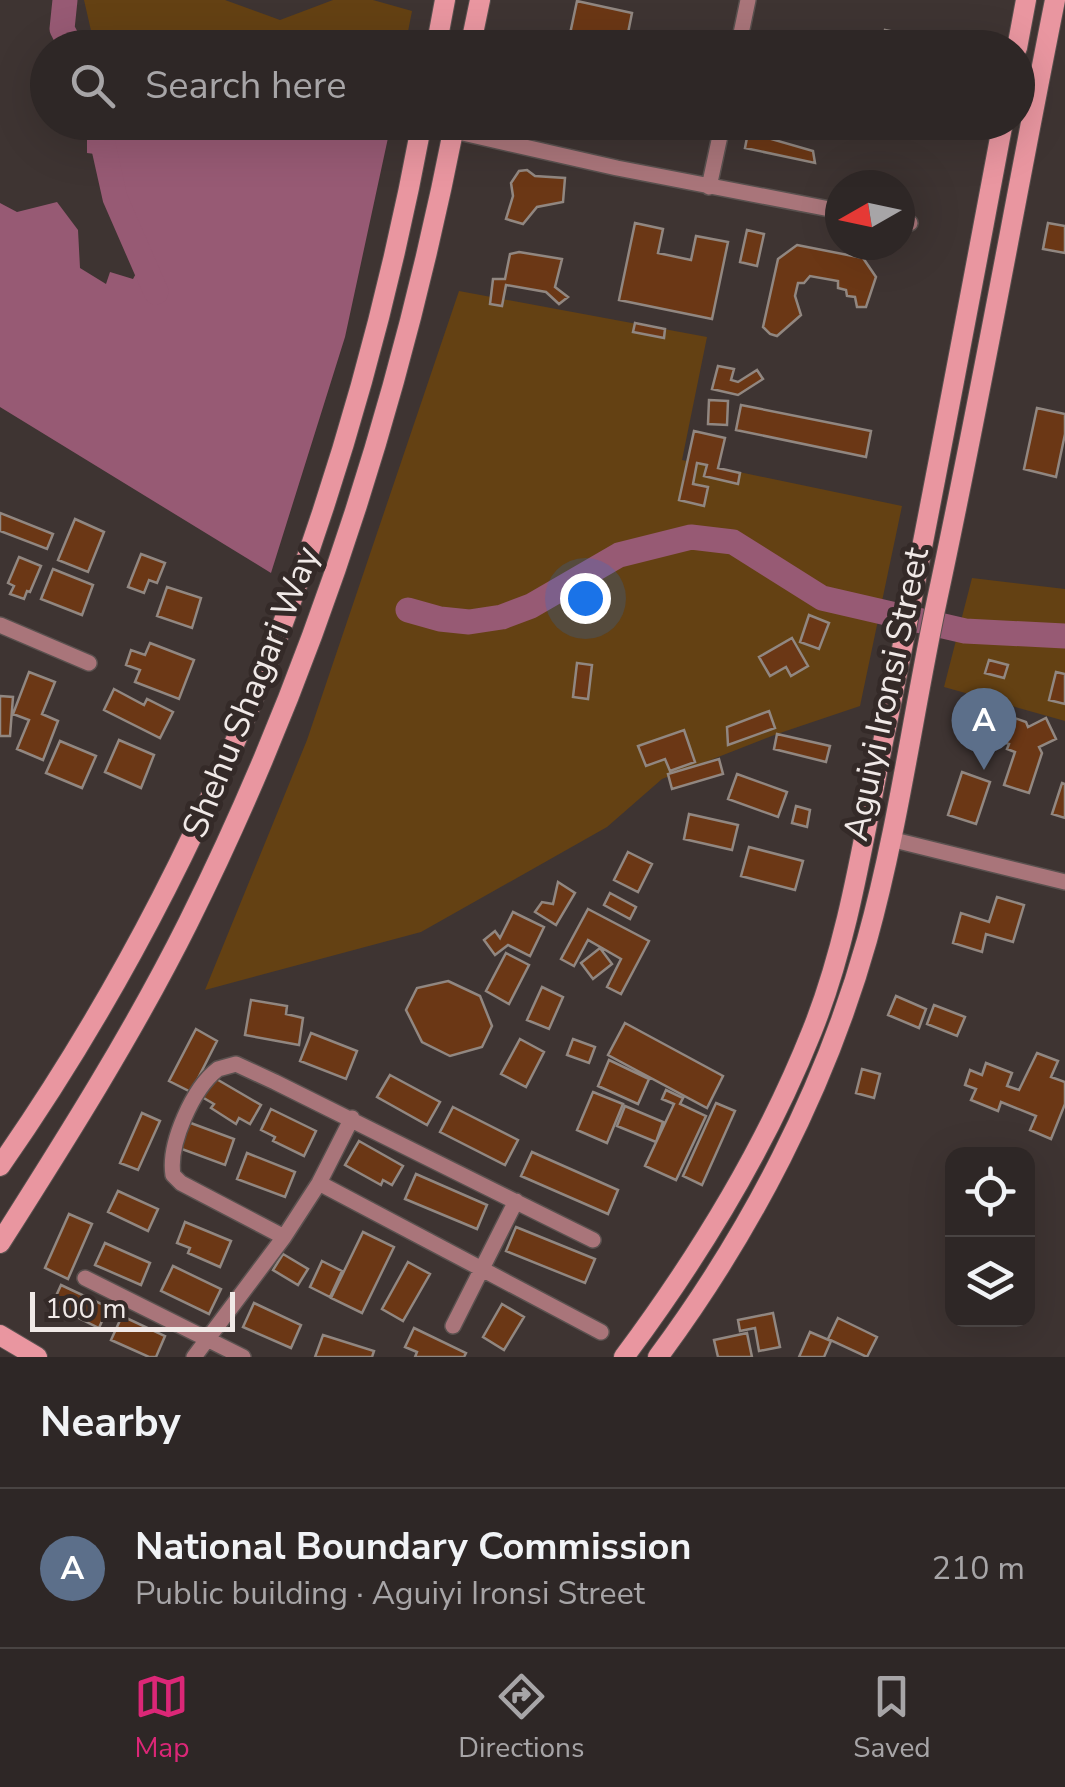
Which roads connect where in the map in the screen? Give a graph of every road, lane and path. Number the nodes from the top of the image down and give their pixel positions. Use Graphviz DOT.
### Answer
graph roads {
  1 [pos="445,0"];
  2 [pos="480,0"];
  3 [pos="748,0"];
  4 [pos="1026,0"];
  5 [pos="1055,0"];
  6 [pos="439,30"];
  7 [pos="474,30"];
  8 [pos="742,30"];
  9 [pos="1020,30"];
  10 [pos="1035,105"];
  11 [pos="418,140"];
  12 [pos="452,140"];
  13 [pos="514,140"];
  14 [pos="719,140"];
  15 [pos="1000,140"];
  16 [pos="1028,140"];
  17 [pos="710,187"];
  18 [pos="825,208"];
  19 [pos="0,626"];
  20 [pos="89,663"];
  21 [pos="890,839"];
  22 [pos="1065,882"];
  23 [pos="352,1118"];
  24 [pos="0,1166"];
  25 [pos="319,1183"];
  26 [pos="516,1201"];
  27 [pos="284,1237"];
  28 [pos="593,1240"];
  29 [pos="0,1243"];
  30 [pos="483,1270"];
  31 [pos="85,1278"];
  32 [pos="454,1326"];
  33 [pos="601,1332"];
  34 [pos="0,1335"];
  35 [pos="206,1339"];
  36 [pos="37,1357"];
  37 [pos="194,1357"];
  38 [pos="243,1357"];
  39 [pos="624,1357"];
  40 [pos="658,1357"];
  1 -- 6 [label="main road"];
  2 -- 7 [label="main road"];
  3 -- 8 [label="street"];
  4 -- 9 [label="main road"];
  5 -- 10 [label="main road, Aguiyi Ironsi Street"];
  11 -- 24 [label="main road, Shehu Shagari Way"];
  12 -- 29 [label="main road, Shehu Shagari Way"];
  13 -- 17 [label="street"];
  14 -- 17 [label="street"];
  15 -- 39 [label="main road, Aguiyi Ironsi Street"];
  16 -- 21 [label="main road, Aguiyi Ironsi Street"];
  17 -- 18 [label="street"];
  19 -- 20 [label="street"];
  21 -- 22 [label="street"];
  21 -- 40 [label="main road, Aguiyi Ironsi Street"];
  23 -- 25 [label="street"];
  23 -- 26 [label="street"];
  23 -- 27 [label="street"];
  25 -- 27 [label="street"];
  25 -- 30 [label="street"];
  26 -- 28 [label="street"];
  26 -- 30 [label="street"];
  27 -- 35 [label="street"];
  30 -- 32 [label="street"];
  30 -- 33 [label="street"];
  31 -- 35 [label="street"];
  34 -- 36 [label="main road"];
  35 -- 37 [label="street"];
  35 -- 38 [label="street"];
}
